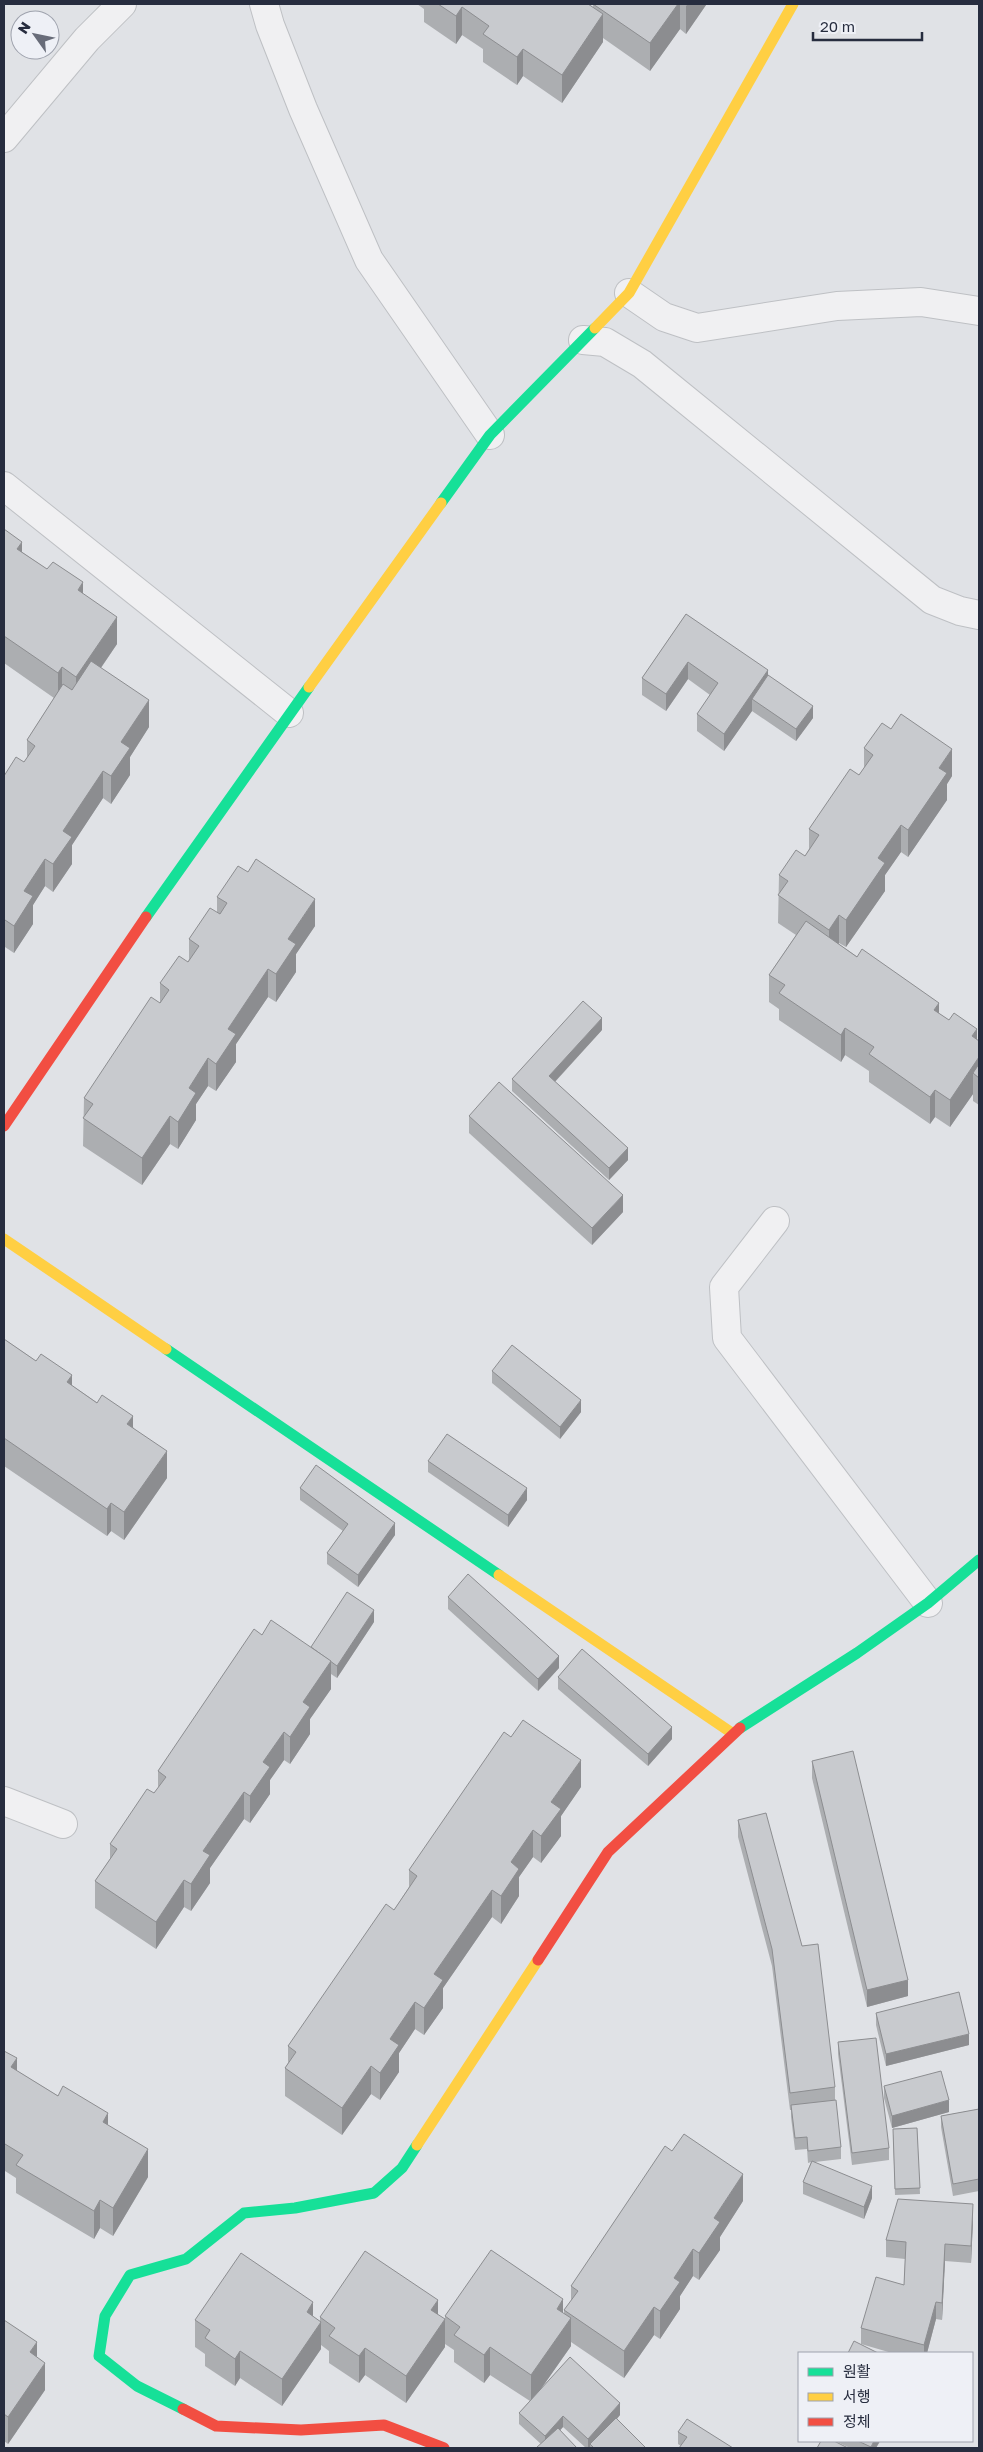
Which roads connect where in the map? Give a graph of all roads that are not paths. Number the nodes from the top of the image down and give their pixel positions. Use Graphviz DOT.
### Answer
graph roads {
  1 [pos="122,4"];
  2 [pos="264,4"];
  3 [pos="793,4"];
  4 [pos="4,138"];
  5 [pos="629,293"];
  6 [pos="979,311"];
  7 [pos="583,340"];
  8 [pos="490,434"];
  9 [pos="4,486"];
  10 [pos="979,615"];
  11 [pos="290,713"];
  12 [pos="4,1126"];
  13 [pos="775,1221"];
  14 [pos="4,1239"];
  15 [pos="979,1560"];
  16 [pos="928,1603"];
  17 [pos="732,1733"];
  18 [pos="4,1801"];
  19 [pos="63,1824"];
  20 [pos="444,2448"];
  1 -- 4 [label="street"];
  2 -- 8 [label="street"];
  3 -- 5 [label="street"];
  5 -- 6 [label="street"];
  5 -- 7 [label="street"];
  7 -- 8 [label="street"];
  7 -- 10 [label="street"];
  8 -- 11 [label="street"];
  9 -- 11 [label="street"];
  11 -- 12 [label="street"];
  13 -- 16 [label="street"];
  14 -- 17 [label="street"];
  15 -- 16 [label="street"];
  16 -- 17 [label="street"];
  17 -- 20 [label="street"];
  18 -- 19 [label="street"];
}
